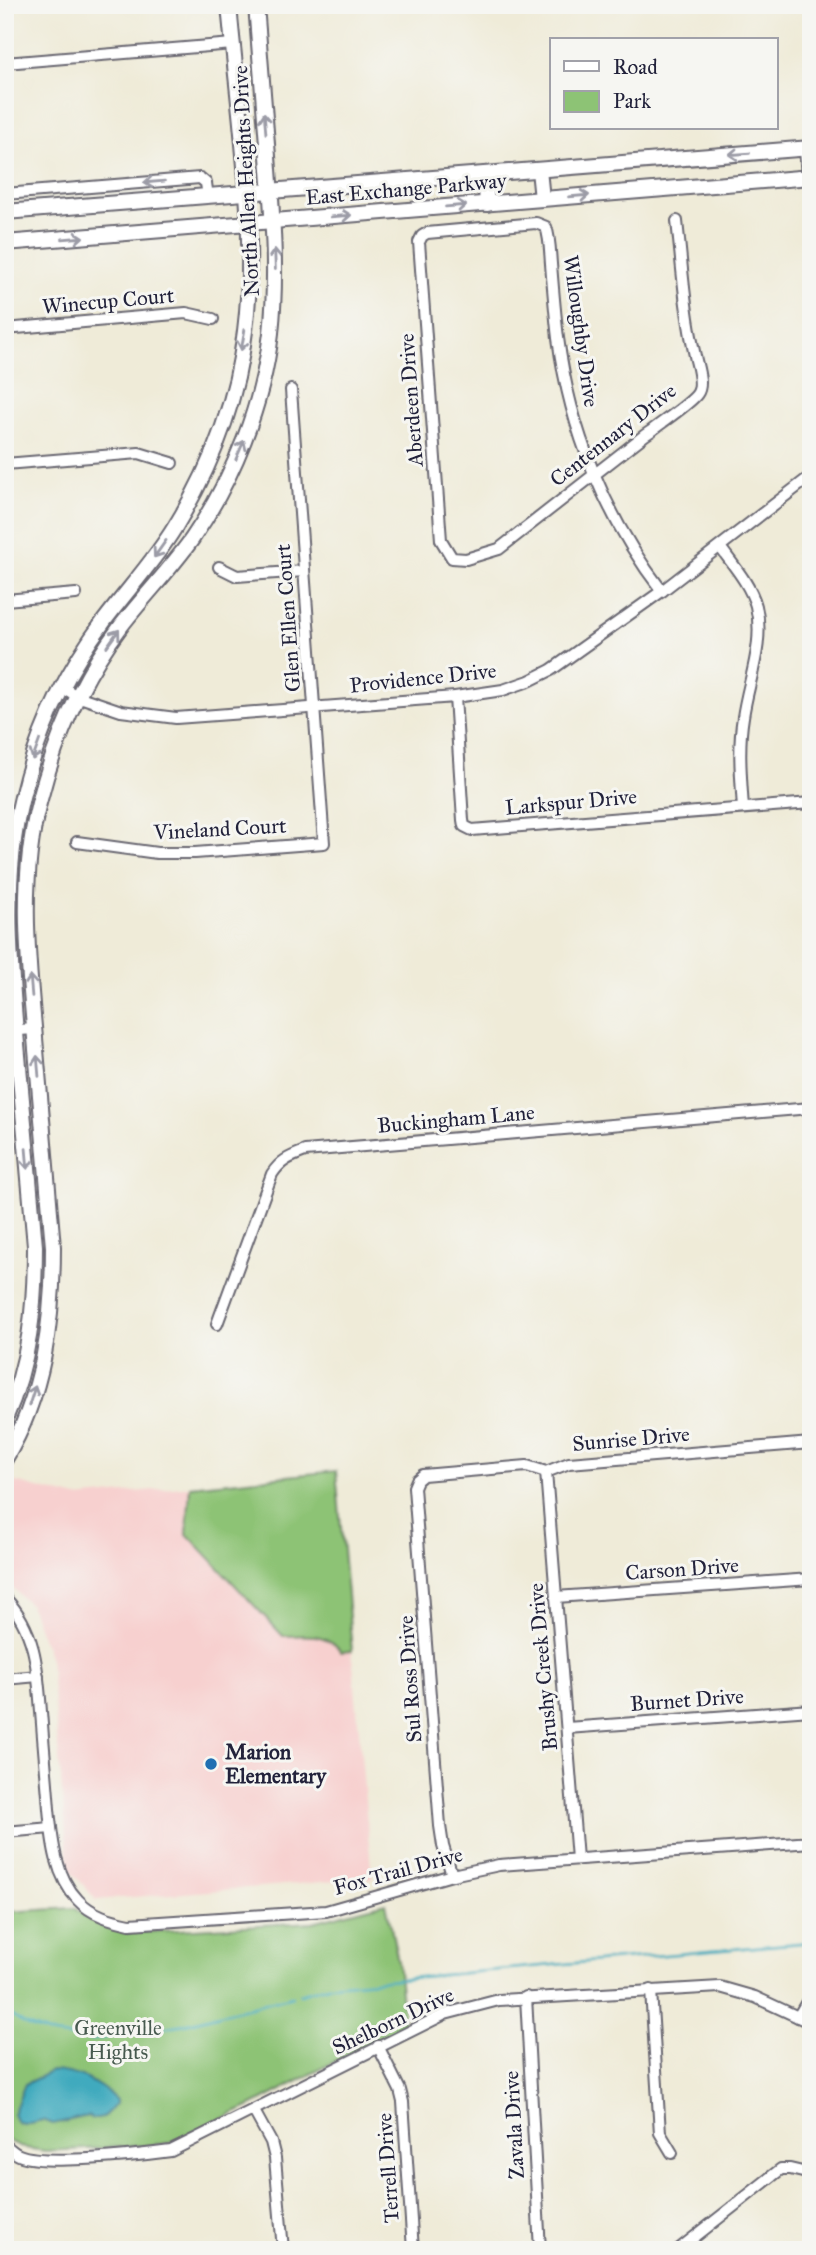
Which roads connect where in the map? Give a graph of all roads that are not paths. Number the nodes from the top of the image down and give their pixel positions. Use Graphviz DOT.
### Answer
graph roads {
  1 [pos="229,5"];
  2 [pos="256,5"];
  3 [pos="233,44"];
  4 [pos="5,63"];
  5 [pos="809,149"];
  6 [pos="539,170"];
  7 [pos="485,174"];
  8 [pos="810,177"];
  9 [pos="271,191"];
  10 [pos="246,193"];
  11 [pos="5,194"];
  12 [pos="811,196"];
  13 [pos="208,197"];
  14 [pos="542,199"];
  15 [pos="487,204"];
  16 [pos="5,212"];
  17 [pos="273,221"];
  18 [pos="677,221"];
  19 [pos="247,223"];
  20 [pos="543,225"];
  21 [pos="5,243"];
  22 [pos="213,319"];
  23 [pos="5,329"];
  24 [pos="291,390"];
  25 [pos="172,463"];
  26 [pos="5,464"];
  27 [pos="594,475"];
  28 [pos="811,476"];
  29 [pos="720,547"];
  30 [pos="452,558"];
  31 [pos="219,567"];
  32 [pos="304,572"];
  33 [pos="662,591"];
  34 [pos="76,594"];
  35 [pos="5,600"];
  36 [pos="62,687"];
  37 [pos="77,696"];
  38 [pos="455,697"];
  39 [pos="314,708"];
  40 [pos="811,803"];
  41 [pos="743,808"];
  42 [pos="77,842"];
  43 [pos="324,843"];
  44 [pos="27,870"];
  45 [pos="7,871"];
  46 [pos="34,1029"];
  47 [pos="11,1031"];
  48 [pos="811,1108"];
  49 [pos="217,1324"];
  50 [pos="5,1419"];
  51 [pos="811,1443"];
  52 [pos="5,1459"];
  53 [pos="546,1472"];
  54 [pos="417,1479"];
  55 [pos="811,1579"];
  56 [pos="556,1597"];
  57 [pos="5,1598"];
  58 [pos="38,1676"];
  59 [pos="5,1679"];
  60 [pos="811,1710"];
  61 [pos="567,1728"];
  62 [pos="51,1829"];
  63 [pos="5,1832"];
  64 [pos="811,1842"];
  65 [pos="577,1859"];
  66 [pos="452,1875"];
  67 [pos="651,1990"];
  68 [pos="811,1994"];
  69 [pos="526,1997"];
  70 [pos="797,2017"];
  71 [pos="811,2023"];
  72 [pos="378,2046"];
  73 [pos="254,2111"];
  74 [pos="5,2146"];
  75 [pos="672,2153"];
  76 [pos="811,2174"];
  77 [pos="283,2250"];
  78 [pos="413,2250"];
  79 [pos="540,2250"];
  80 [pos="678,2250"];
  1 -- 3 [label="main road, North Allen Heights Drive"];
  9 -- 2 [label="main road, North Allen Heights Drive, one-way"];
  3 -- 4 [label="street"];
  3 -- 10 [label="main road, North Allen Heights Drive"];
  5 -- 6 [label="main road, East Exchange Parkway, one-way"];
  5 -- 8 [label="main road"];
  6 -- 7 [label="main road, East Exchange Parkway"];
  6 -- 14 [label="main road"];
  7 -- 9 [label="main road, East Exchange Parkway"];
  7 -- 15 [label="main road"];
  8 -- 12 [label="street"];
  14 -- 8 [label="main road, East Exchange Parkway, one-way"];
  9 -- 10 [label="main road, East Exchange Parkway"];
  9 -- 17 [label="main road, North Allen Heights Drive"];
  10 -- 13 [label="main road, East Exchange Parkway"];
  10 -- 19 [label="main road, North Allen Heights Drive"];
  13 -- 11 [label="street, one-way"];
  13 -- 16 [label="main road, East Exchange Parkway"];
  14 -- 15 [label="main road, East Exchange Parkway"];
  17 -- 15 [label="main road, East Exchange Parkway, one-way"];
  17 -- 19 [label="main road, East Exchange Parkway"];
  37 -- 17 [label="main road, North Allen Heights Drive, one-way"];
  18 -- 27 [label="street, Centennary Drive"];
  21 -- 19 [label="main road, East Exchange Parkway, one-way"];
  19 -- 36 [label="main road, North Allen Heights Drive, one-way"];
  20 -- 27 [label="street, Willoughby Drive"];
  20 -- 30 [label="street, Aberdeen Drive"];
  22 -- 23 [label="street, Winecup Court"];
  24 -- 32 [label="street, Glen Ellen Court"];
  25 -- 26 [label="street"];
  27 -- 30 [label="street, Centennary Drive"];
  27 -- 33 [label="street, Willoughby Drive"];
  28 -- 29 [label="street, Providence Drive"];
  29 -- 33 [label="street, Providence Drive"];
  29 -- 41 [label="street"];
  31 -- 32 [label="street"];
  32 -- 39 [label="street, Glen Ellen Court"];
  33 -- 38 [label="street, Providence Drive"];
  34 -- 35 [label="street"];
  36 -- 37 [label="street, Providence Drive"];
  36 -- 45 [label="main road, North Allen Heights Drive, one-way"];
  37 -- 39 [label="street, Providence Drive"];
  37 -- 44 [label="main road, North Allen Heights Drive"];
  38 -- 39 [label="street, Providence Drive"];
  38 -- 41 [label="street, Larkspur Drive"];
  39 -- 43 [label="street, Glen Ellen Court"];
  40 -- 41 [label="street, Larkspur Drive"];
  42 -- 43 [label="street, Vineland Court"];
  44 -- 45 [label="street"];
  46 -- 44 [label="main road, North Allen Heights Drive, one-way"];
  45 -- 47 [label="main road, North Allen Heights Drive"];
  46 -- 47 [label="street"];
  52 -- 46 [label="main road, North Allen Heights Drive, one-way"];
  47 -- 50 [label="main road, North Allen Heights Drive, one-way"];
  48 -- 49 [label="street, Buckingham Lane"];
  51 -- 53 [label="street, Sunrise Drive"];
  53 -- 54 [label="street, Sunrise Drive"];
  53 -- 56 [label="street, Brushy Creek Drive"];
  54 -- 66 [label="street, Sul Ross Drive"];
  55 -- 56 [label="street, Carson Drive"];
  56 -- 61 [label="street, Brushy Creek Drive"];
  57 -- 58 [label="street, Fox Trail Drive"];
  58 -- 59 [label="street"];
  58 -- 62 [label="street, Fox Trail Drive"];
  60 -- 61 [label="street, Burnet Drive"];
  61 -- 65 [label="street, Brushy Creek Drive"];
  62 -- 63 [label="street"];
  62 -- 66 [label="street, Fox Trail Drive"];
  64 -- 65 [label="street, Fox Trail Drive"];
  65 -- 66 [label="street, Fox Trail Drive"];
  67 -- 69 [label="street, Shelborn Drive"];
  67 -- 70 [label="street, Shelborn Drive"];
  67 -- 75 [label="street"];
  68 -- 70 [label="street"];
  69 -- 72 [label="street, Shelborn Drive"];
  69 -- 79 [label="street, Zavala Drive"];
  70 -- 71 [label="street, Shelborn Drive"];
  72 -- 73 [label="street, Shelborn Drive"];
  72 -- 78 [label="street, Terrell Drive"];
  73 -- 74 [label="street, Shelborn Drive"];
  73 -- 77 [label="street"];
  76 -- 80 [label="street"];
}
